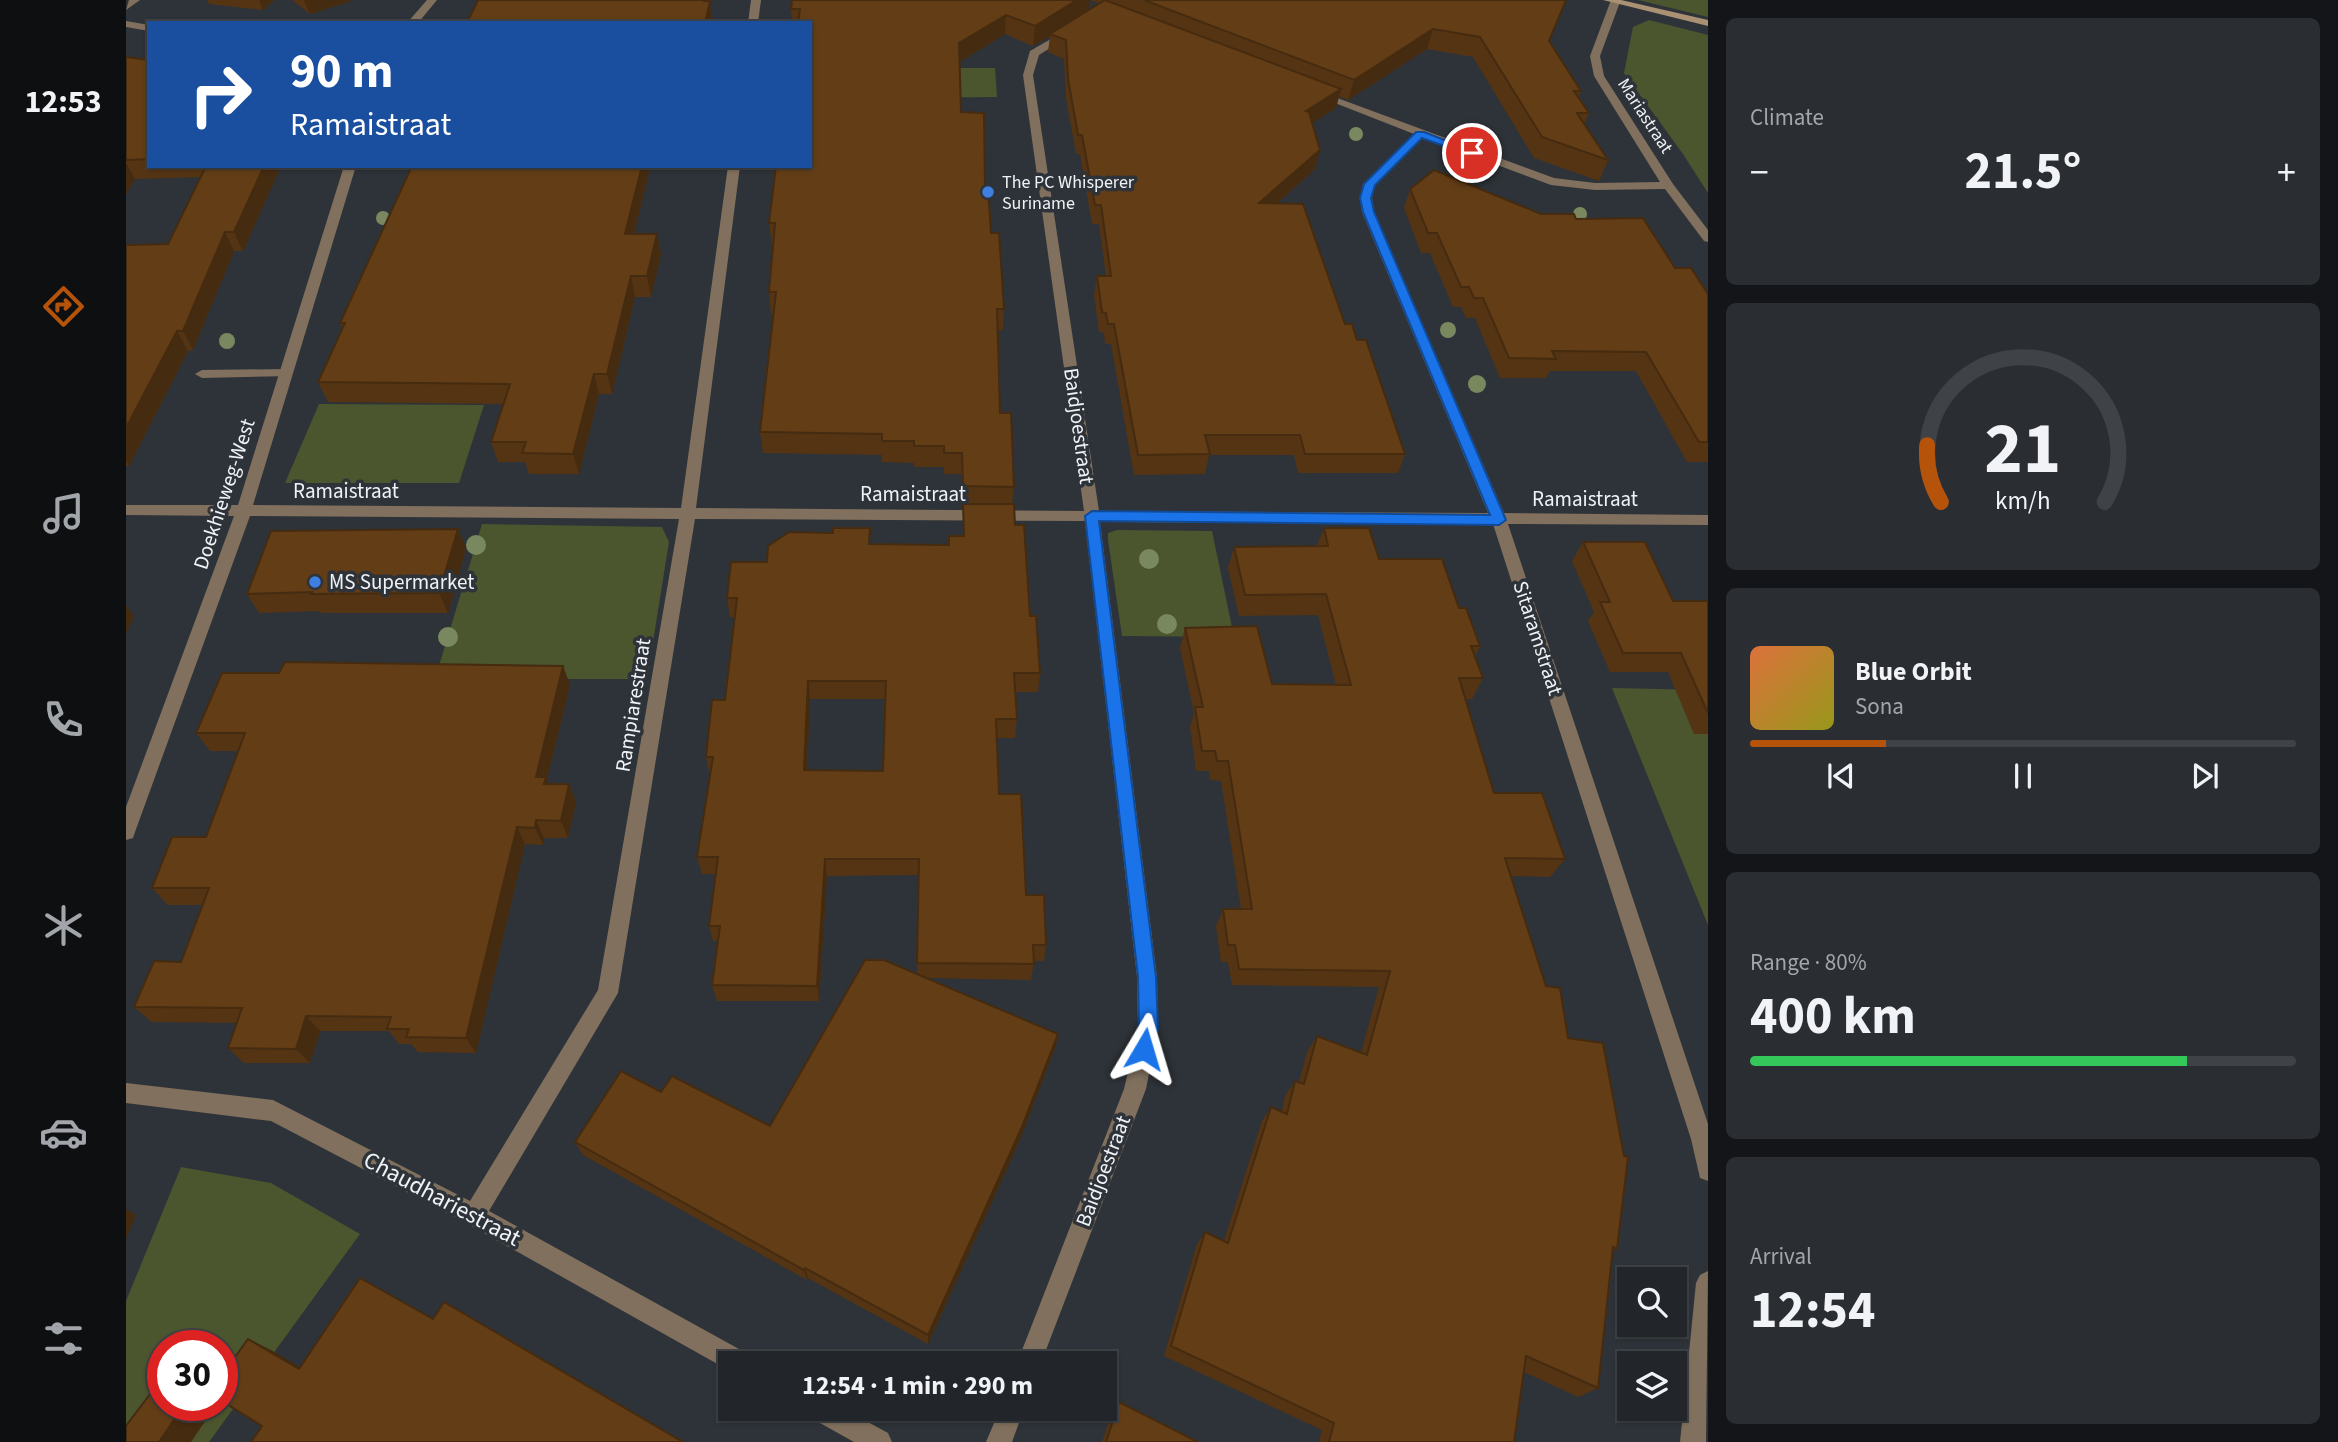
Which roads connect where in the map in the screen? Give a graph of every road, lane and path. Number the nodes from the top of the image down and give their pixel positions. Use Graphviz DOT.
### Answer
graph roads {
  1 [pos="135,0"];
  2 [pos="432,0"];
  3 [pos="756,0"];
  4 [pos="1611,1"];
  5 [pos="126,7"];
  6 [pos="414,21"];
  7 [pos="753,21"];
  8 [pos="1708,23"];
  9 [pos="126,24"];
  10 [pos="1079,25"];
  11 [pos="147,27"];
  12 [pos="1303,89"];
  13 [pos="1420,134"];
  14 [pos="349,168"];
  15 [pos="734,168"];
  16 [pos="1668,185"];
  17 [pos="1708,238"];
  18 [pos="286,373"];
  19 [pos="202,374"];
  20 [pos="126,510"];
  21 [pos="244,511"];
  22 [pos="688,514"];
  23 [pos="1092,516"];
  24 [pos="1499,520"];
  25 [pos="1708,520"];
  26 [pos="126,832"];
  27 [pos="126,1093"];
  28 [pos="1708,1170"];
  29 [pos="474,1215"];
  30 [pos="1708,1283"];
  31 [pos="718,1351"];
  32 [pos="1034,1351"];
  33 [pos="841,1421"];
  34 [pos="1007,1421"];
  35 [pos="879,1442"];
  36 [pos="999,1442"];
  37 [pos="1693,1442"];
  1 -- 5 [label="street"];
  2 -- 6 [label="street"];
  3 -- 7 [label="street"];
  4 -- 8 [label="street"];
  4 -- 16 [label="street, Mariastraat"];
  9 -- 11 [label="street"];
  10 -- 23 [label="street, Baidjoestraat"];
  12 -- 13 [label="street"];
  13 -- 16 [label="street"];
  13 -- 24 [label="street, Sitaramstraat"];
  14 -- 18 [label="street, Doekhieweg-West"];
  15 -- 22 [label="street, Rampiarestraat"];
  16 -- 17 [label="street, Mariastraat"];
  18 -- 19 [label="street"];
  18 -- 21 [label="street, Doekhieweg-West"];
  20 -- 21 [label="street, Ramaistraat"];
  21 -- 22 [label="street, Ramaistraat"];
  21 -- 26 [label="street, Doekhieweg-West"];
  22 -- 23 [label="street, Ramaistraat"];
  22 -- 29 [label="street, Rampiarestraat"];
  23 -- 24 [label="street, Ramaistraat"];
  23 -- 32 [label="street, Baidjoestraat"];
  24 -- 25 [label="street, Ramaistraat"];
  24 -- 28 [label="street, Sitaramstraat"];
  27 -- 29 [label="street, Chaudhariestraat"];
  29 -- 31 [label="street, Chaudhariestraat"];
  30 -- 37 [label="street"];
  33 -- 35 [label="street"];
  34 -- 36 [label="street"];
}
